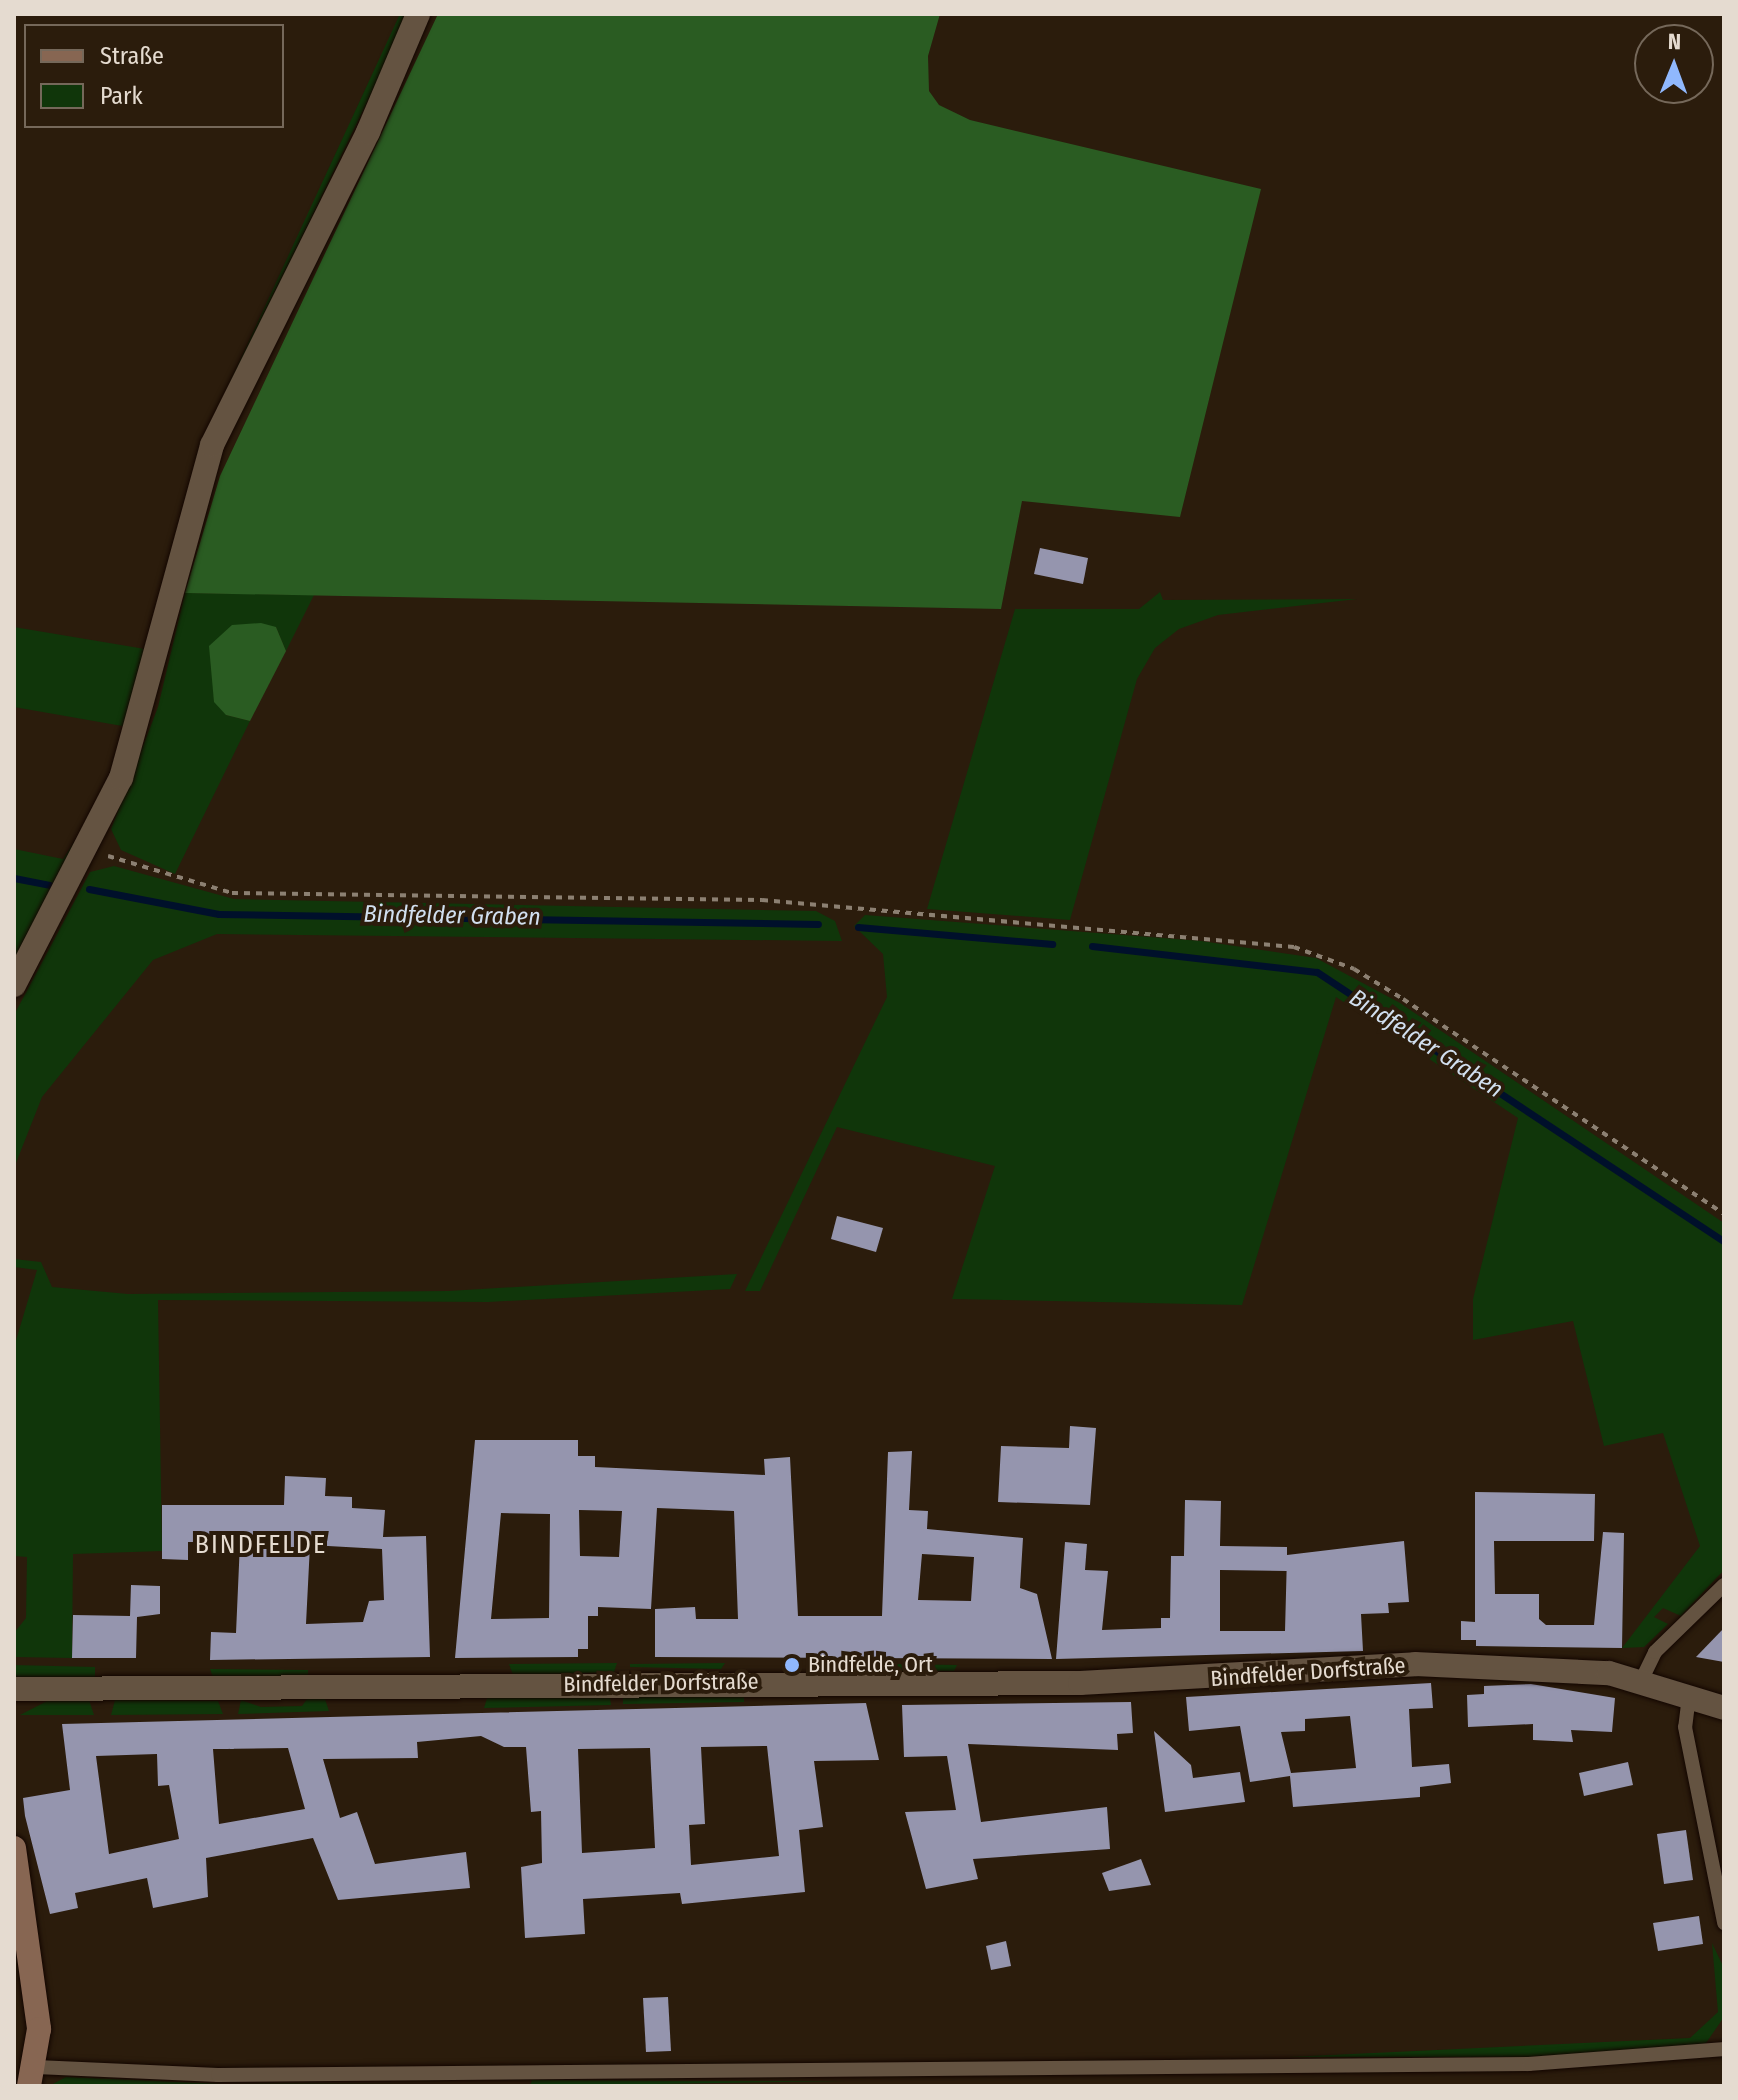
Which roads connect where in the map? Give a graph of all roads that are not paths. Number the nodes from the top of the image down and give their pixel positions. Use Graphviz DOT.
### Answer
graph roads {
  1 [pos="418,14"];
  2 [pos="14,985"];
  3 [pos="1724,1585"];
  4 [pos="1642,1679"];
  5 [pos="14,1689"];
  6 [pos="1689,1696"];
  7 [pos="1724,1708"];
  8 [pos="14,1848"];
  9 [pos="1724,1923"];
  10 [pos="1724,2049"];
  11 [pos="34,2070"];
  1 -- 2 [label="street"];
  3 -- 4 [label="lane"];
  4 -- 5 [label="street, Bindfelder Dorfstraße"];
  4 -- 6 [label="street, Bindfelder Dorfstraße"];
  6 -- 7 [label="street, Bindfelder Dorfstraße"];
  6 -- 9 [label="lane"];
  8 -- 11 [label="street"];
  10 -- 11 [label="lane"];
}
